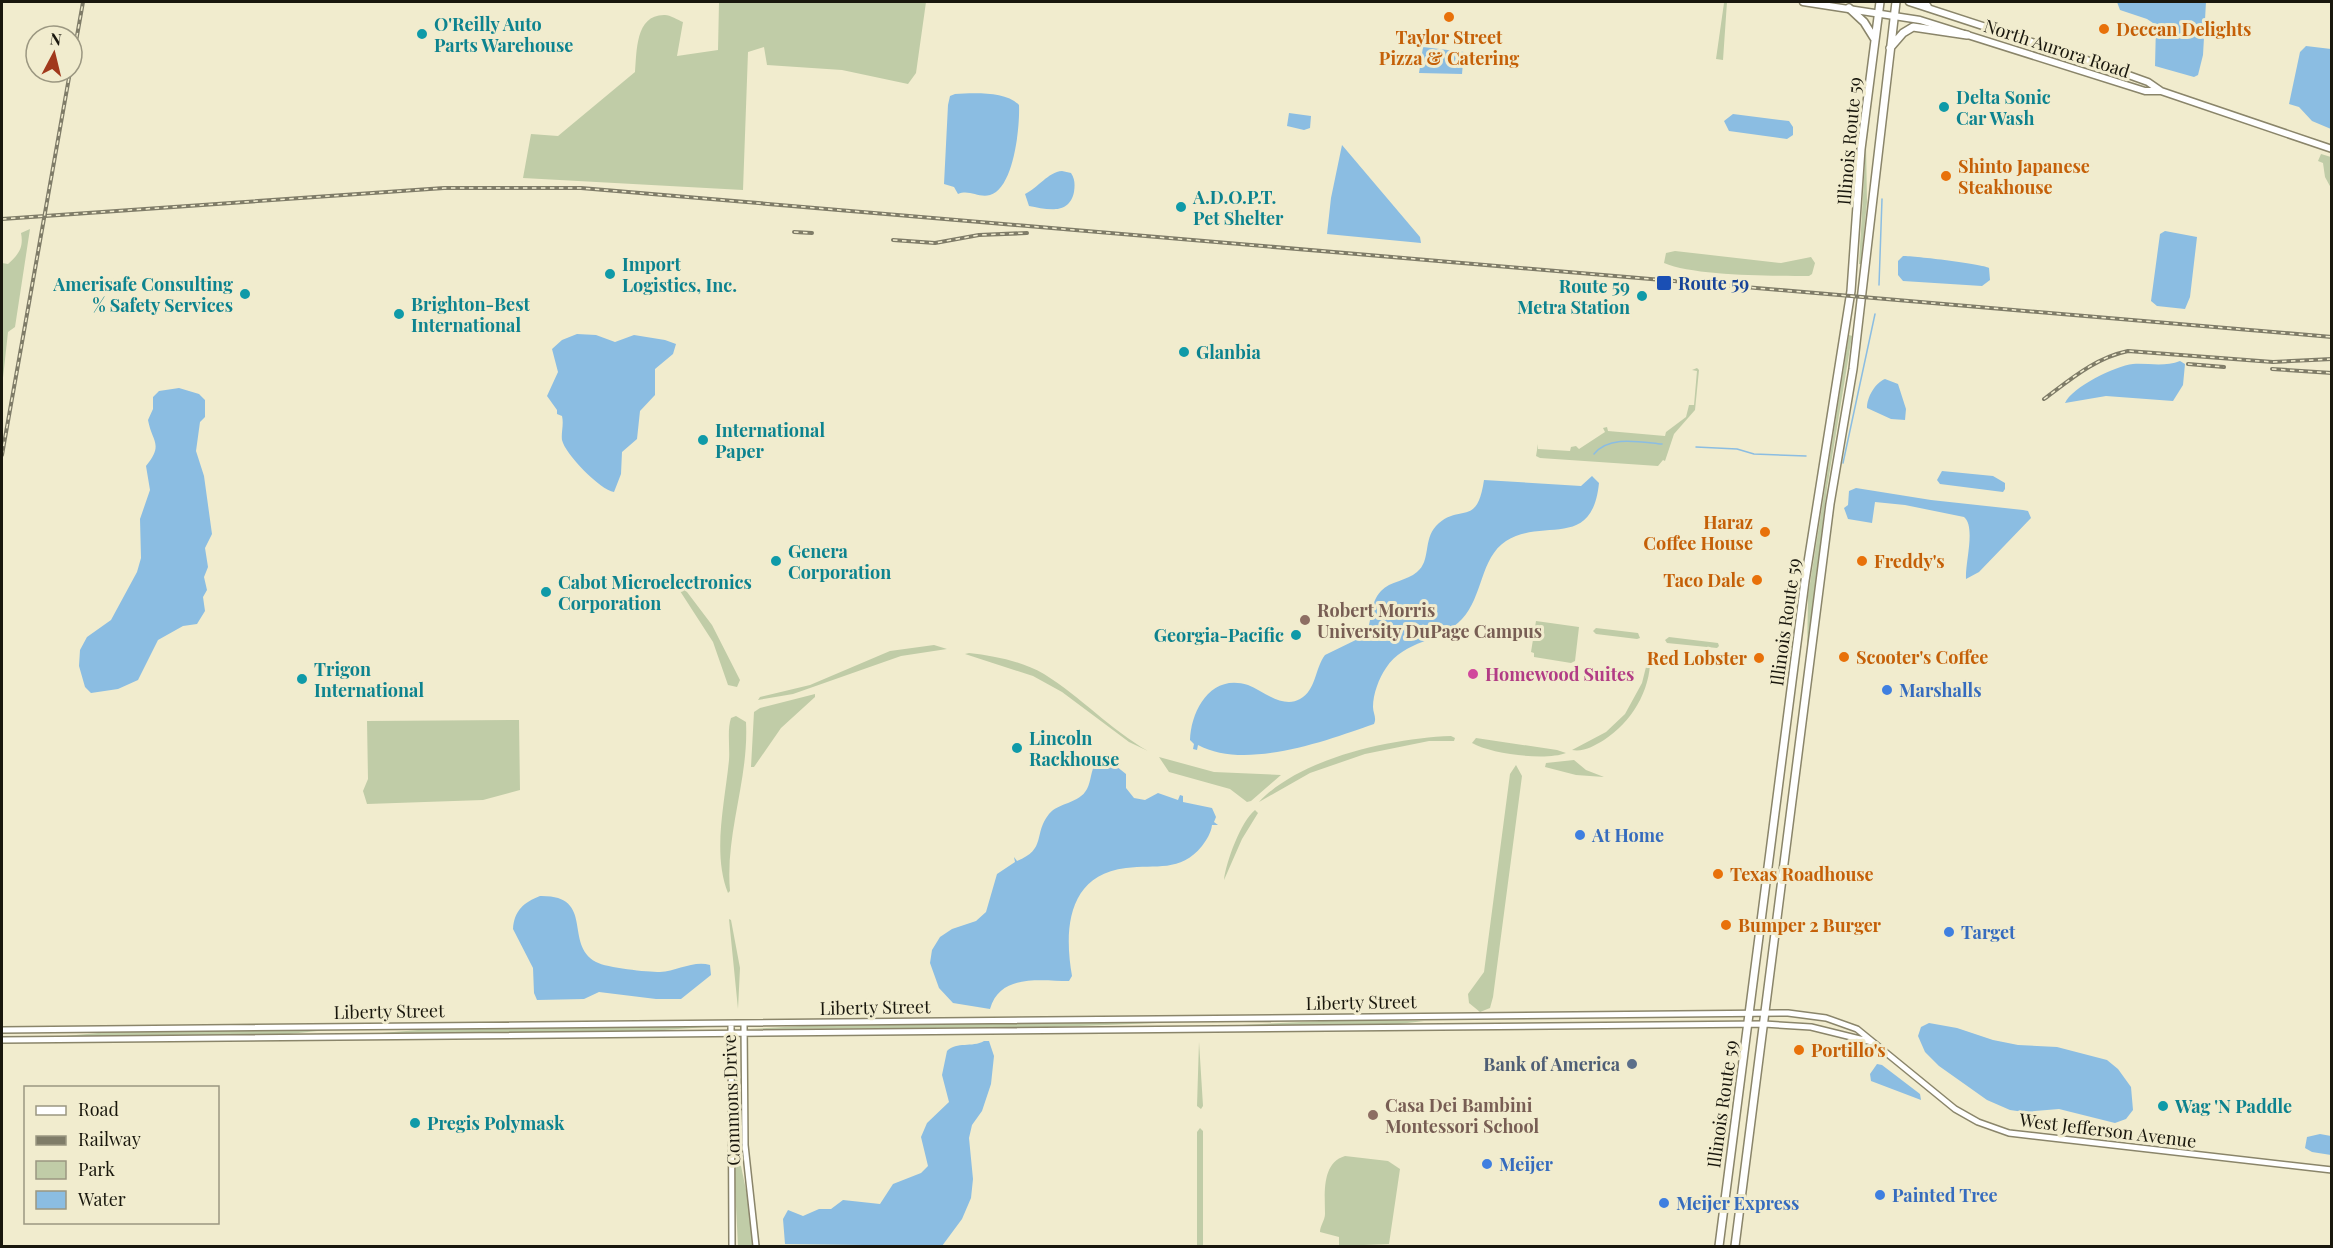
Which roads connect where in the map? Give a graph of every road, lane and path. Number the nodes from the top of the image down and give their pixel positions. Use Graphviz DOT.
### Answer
graph roads {
  1 [pos="1803,2"];
  2 [pos="1880,2"];
  3 [pos="1896,2"];
  4 [pos="1909,2"];
  5 [pos="1925,4"];
  6 [pos="1849,8"];
  7 [pos="1878,12"];
  8 [pos="1894,14"];
  9 [pos="1967,35"];
  10 [pos="1874,38"];
  11 [pos="1890,48"];
  12 [pos="2161,91"];
  13 [pos="2331,149"];
  14 [pos="1749,1012"];
  15 [pos="1766,1012"];
  16 [pos="730,1023"];
  17 [pos="744,1023"];
  18 [pos="1748,1024"];
  19 [pos="1764,1024"];
  20 [pos="2,1030"];
  21 [pos="731,1033"];
  22 [pos="743,1033"];
  23 [pos="2,1040"];
  24 [pos="1874,1043"];
  25 [pos="2331,1170"];
  26 [pos="732,1246"];
  27 [pos="756,1246"];
  28 [pos="1719,1246"];
  29 [pos="1735,1246"];
  1 -- 6 [label="main road, North Aurora Road"];
  2 -- 7 [label="main road, Illinois Route 59"];
  3 -- 8 [label="main road, Illinois Route 59"];
  4 -- 5 [label="main road, North Aurora Road"];
  5 -- 12 [label="main road, North Aurora Road"];
  6 -- 7 [label="main road, North Aurora Road"];
  6 -- 10 [label="main road"];
  7 -- 8 [label="main road, North Aurora Road"];
  7 -- 10 [label="main road, Illinois Route 59"];
  8 -- 9 [label="main road, North Aurora Road"];
  8 -- 11 [label="main road, Illinois Route 59"];
  9 -- 11 [label="main road"];
  9 -- 12 [label="main road, North Aurora Road"];
  10 -- 14 [label="main road, Illinois Route 59"];
  11 -- 15 [label="main road, Illinois Route 59"];
  12 -- 13 [label="main road, North Aurora Road"];
  14 -- 15 [label="street, West Jefferson Avenue"];
  14 -- 17 [label="street, Liberty Street"];
  14 -- 18 [label="main road, Illinois Route 59"];
  15 -- 19 [label="main road, Illinois Route 59"];
  15 -- 24 [label="street, West Jefferson Avenue"];
  16 -- 17 [label="street, Liberty Street"];
  16 -- 20 [label="street, Liberty Street"];
  16 -- 21 [label="street, Commons Drive"];
  17 -- 22 [label="street, Commons Drive"];
  18 -- 19 [label="street, West Jefferson Avenue"];
  18 -- 22 [label="street, Liberty Street"];
  18 -- 28 [label="main road, Illinois Route 59"];
  19 -- 24 [label="street, West Jefferson Avenue"];
  19 -- 29 [label="main road, Illinois Route 59"];
  21 -- 22 [label="street, Liberty Street"];
  21 -- 23 [label="street, Liberty Street"];
  21 -- 26 [label="street, Commons Drive"];
  22 -- 27 [label="street, Commons Drive"];
  24 -- 25 [label="street, West Jefferson Avenue"];
}
